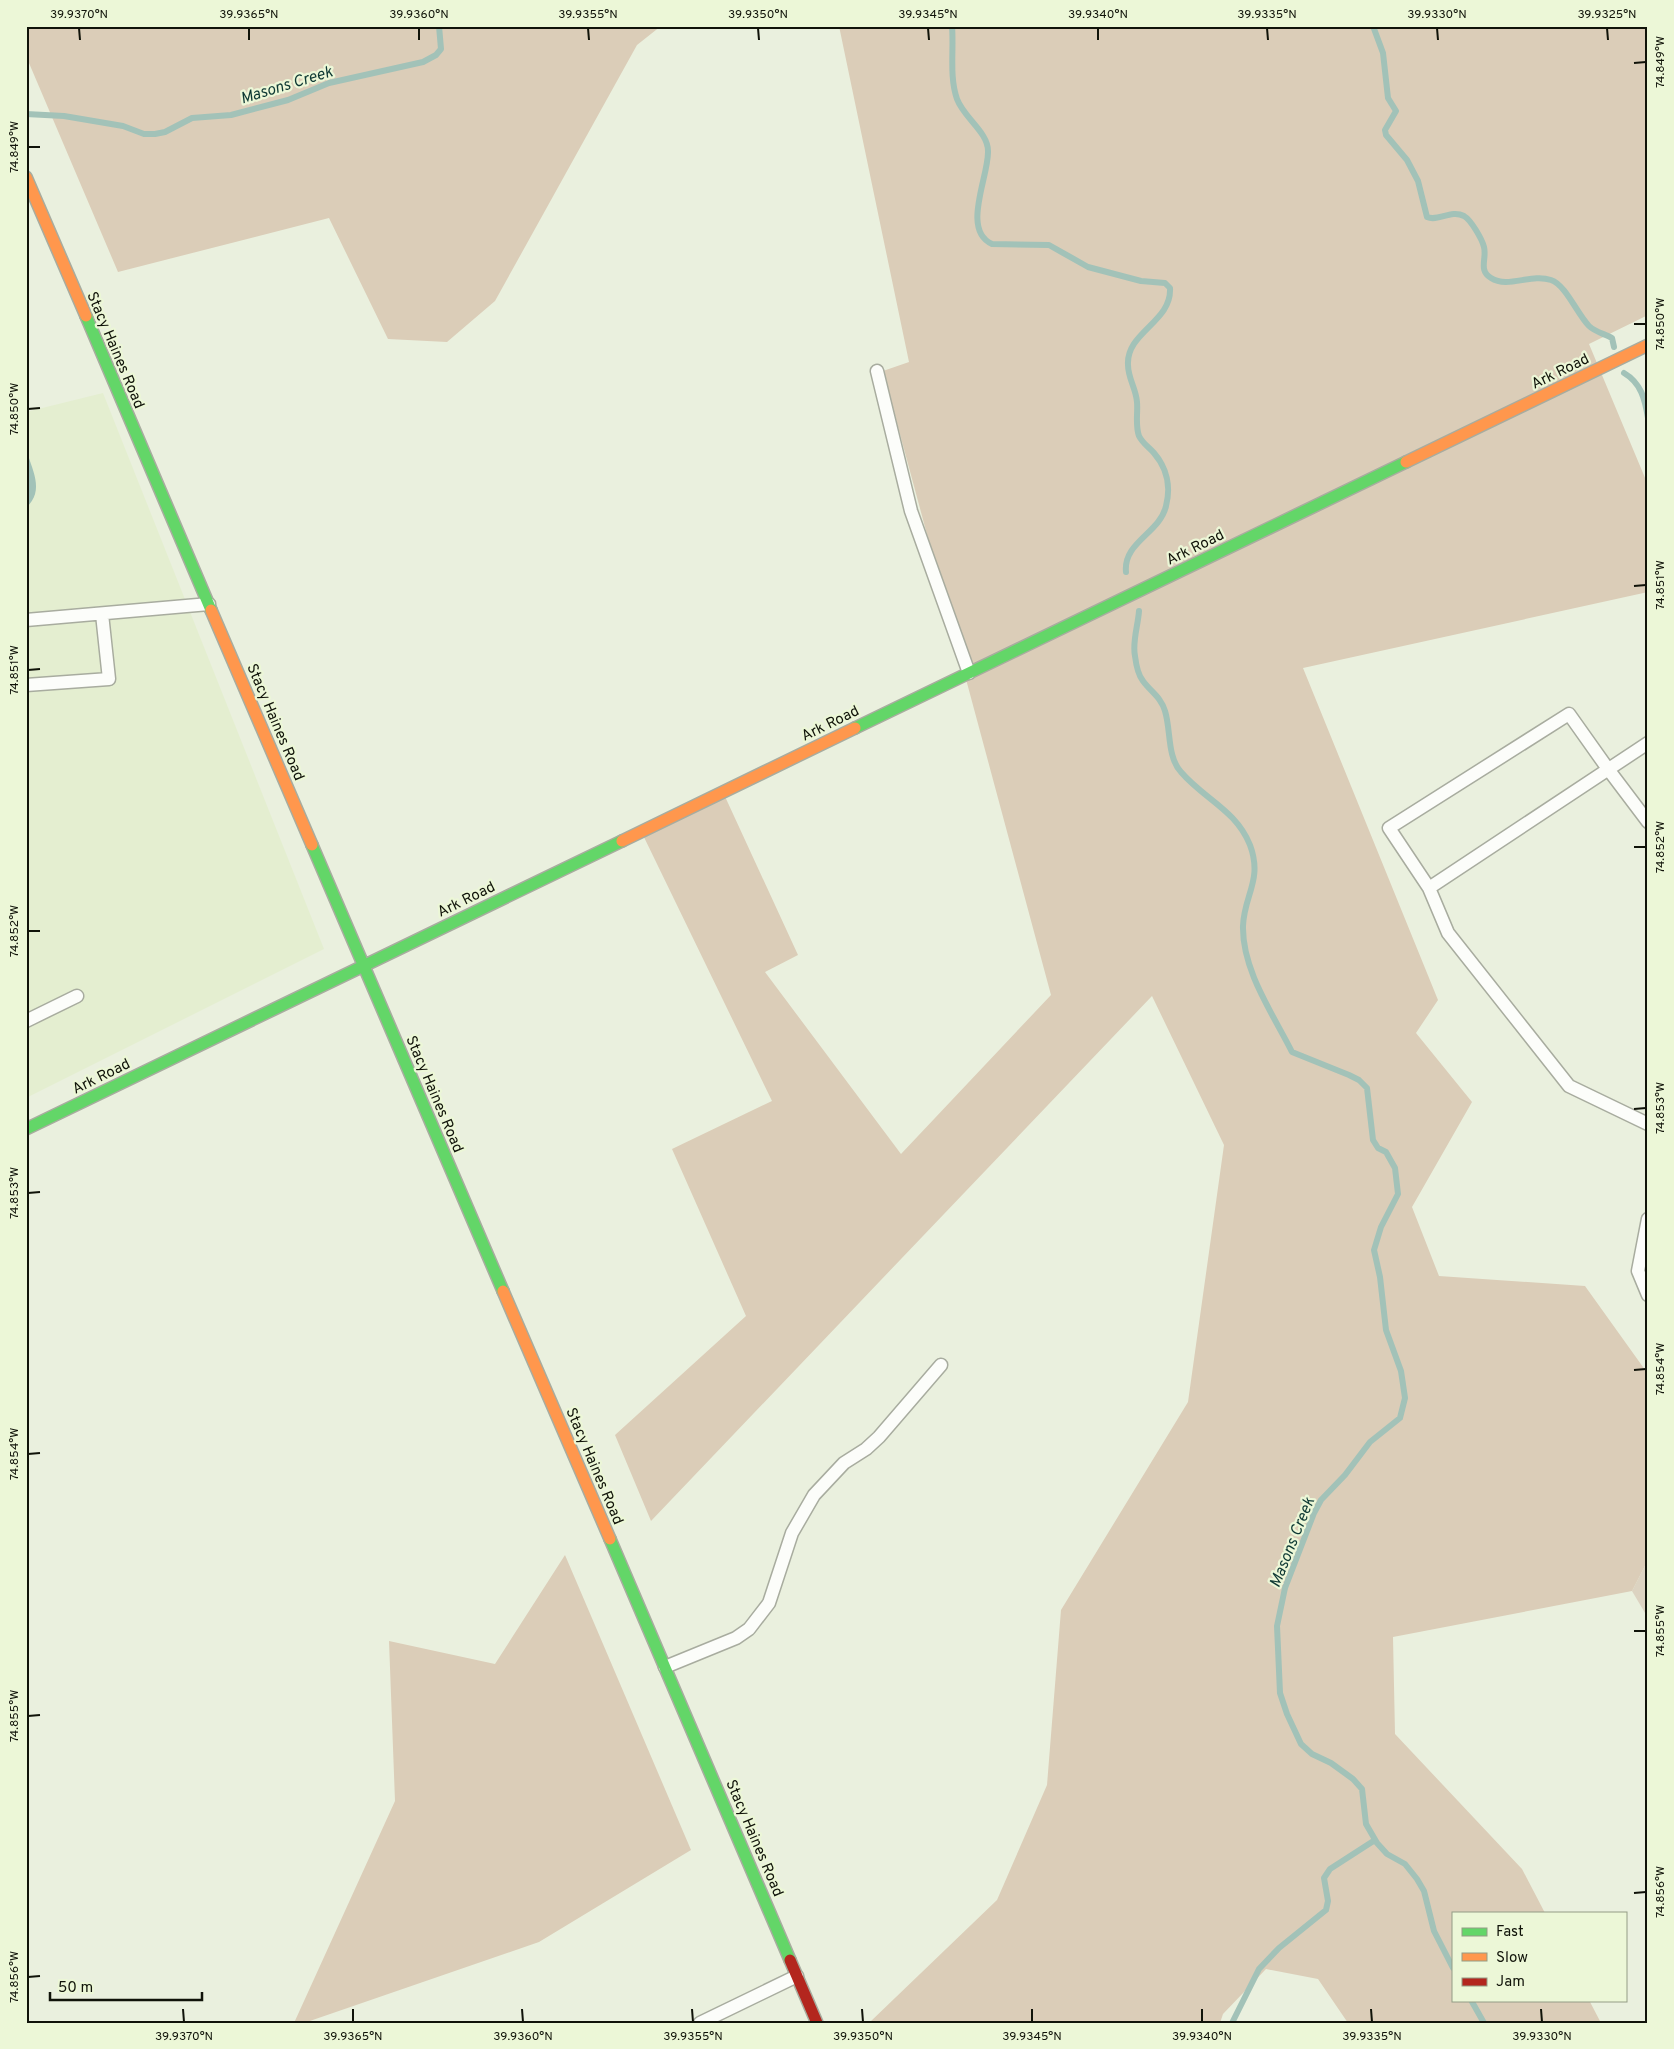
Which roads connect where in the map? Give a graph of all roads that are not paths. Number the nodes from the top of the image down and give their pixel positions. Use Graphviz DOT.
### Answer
graph roads {
  1 [pos="26,177"];
  2 [pos="1648,344"];
  3 [pos="877,371"];
  4 [pos="209,604"];
  5 [pos="102,614"];
  6 [pos="26,620"];
  7 [pos="969,673"];
  8 [pos="26,685"];
  9 [pos="1648,743"];
  10 [pos="1608,769"];
  11 [pos="1648,822"];
  12 [pos="1429,888"];
  13 [pos="364,966"];
  14 [pos="77,996"];
  15 [pos="26,1022"];
  16 [pos="1648,1124"];
  17 [pos="26,1129"];
  18 [pos="1648,1218"];
  19 [pos="1648,1295"];
  20 [pos="941,1365"];
  21 [pos="666,1667"];
  22 [pos="798,1976"];
  23 [pos="700,2023"];
  24 [pos="818,2023"];
  1 -- 4 [label="street, Stacy Haines Road"];
  2 -- 7 [label="street, Ark Road"];
  3 -- 7 [label="lane"];
  4 -- 5 [label="lane"];
  4 -- 13 [label="street, Stacy Haines Road"];
  5 -- 6 [label="lane"];
  5 -- 8 [label="lane"];
  7 -- 13 [label="street, Ark Road"];
  9 -- 10 [label="lane"];
  10 -- 11 [label="lane"];
  10 -- 12 [label="lane"];
  10 -- 12 [label="lane"];
  12 -- 16 [label="lane"];
  13 -- 17 [label="street, Ark Road"];
  13 -- 21 [label="street, Stacy Haines Road"];
  14 -- 15 [label="lane"];
  18 -- 19 [label="lane"];
  20 -- 21 [label="lane"];
  21 -- 22 [label="street, Stacy Haines Road"];
  22 -- 23 [label="lane"];
  22 -- 24 [label="street, Stacy Haines Road"];
}
